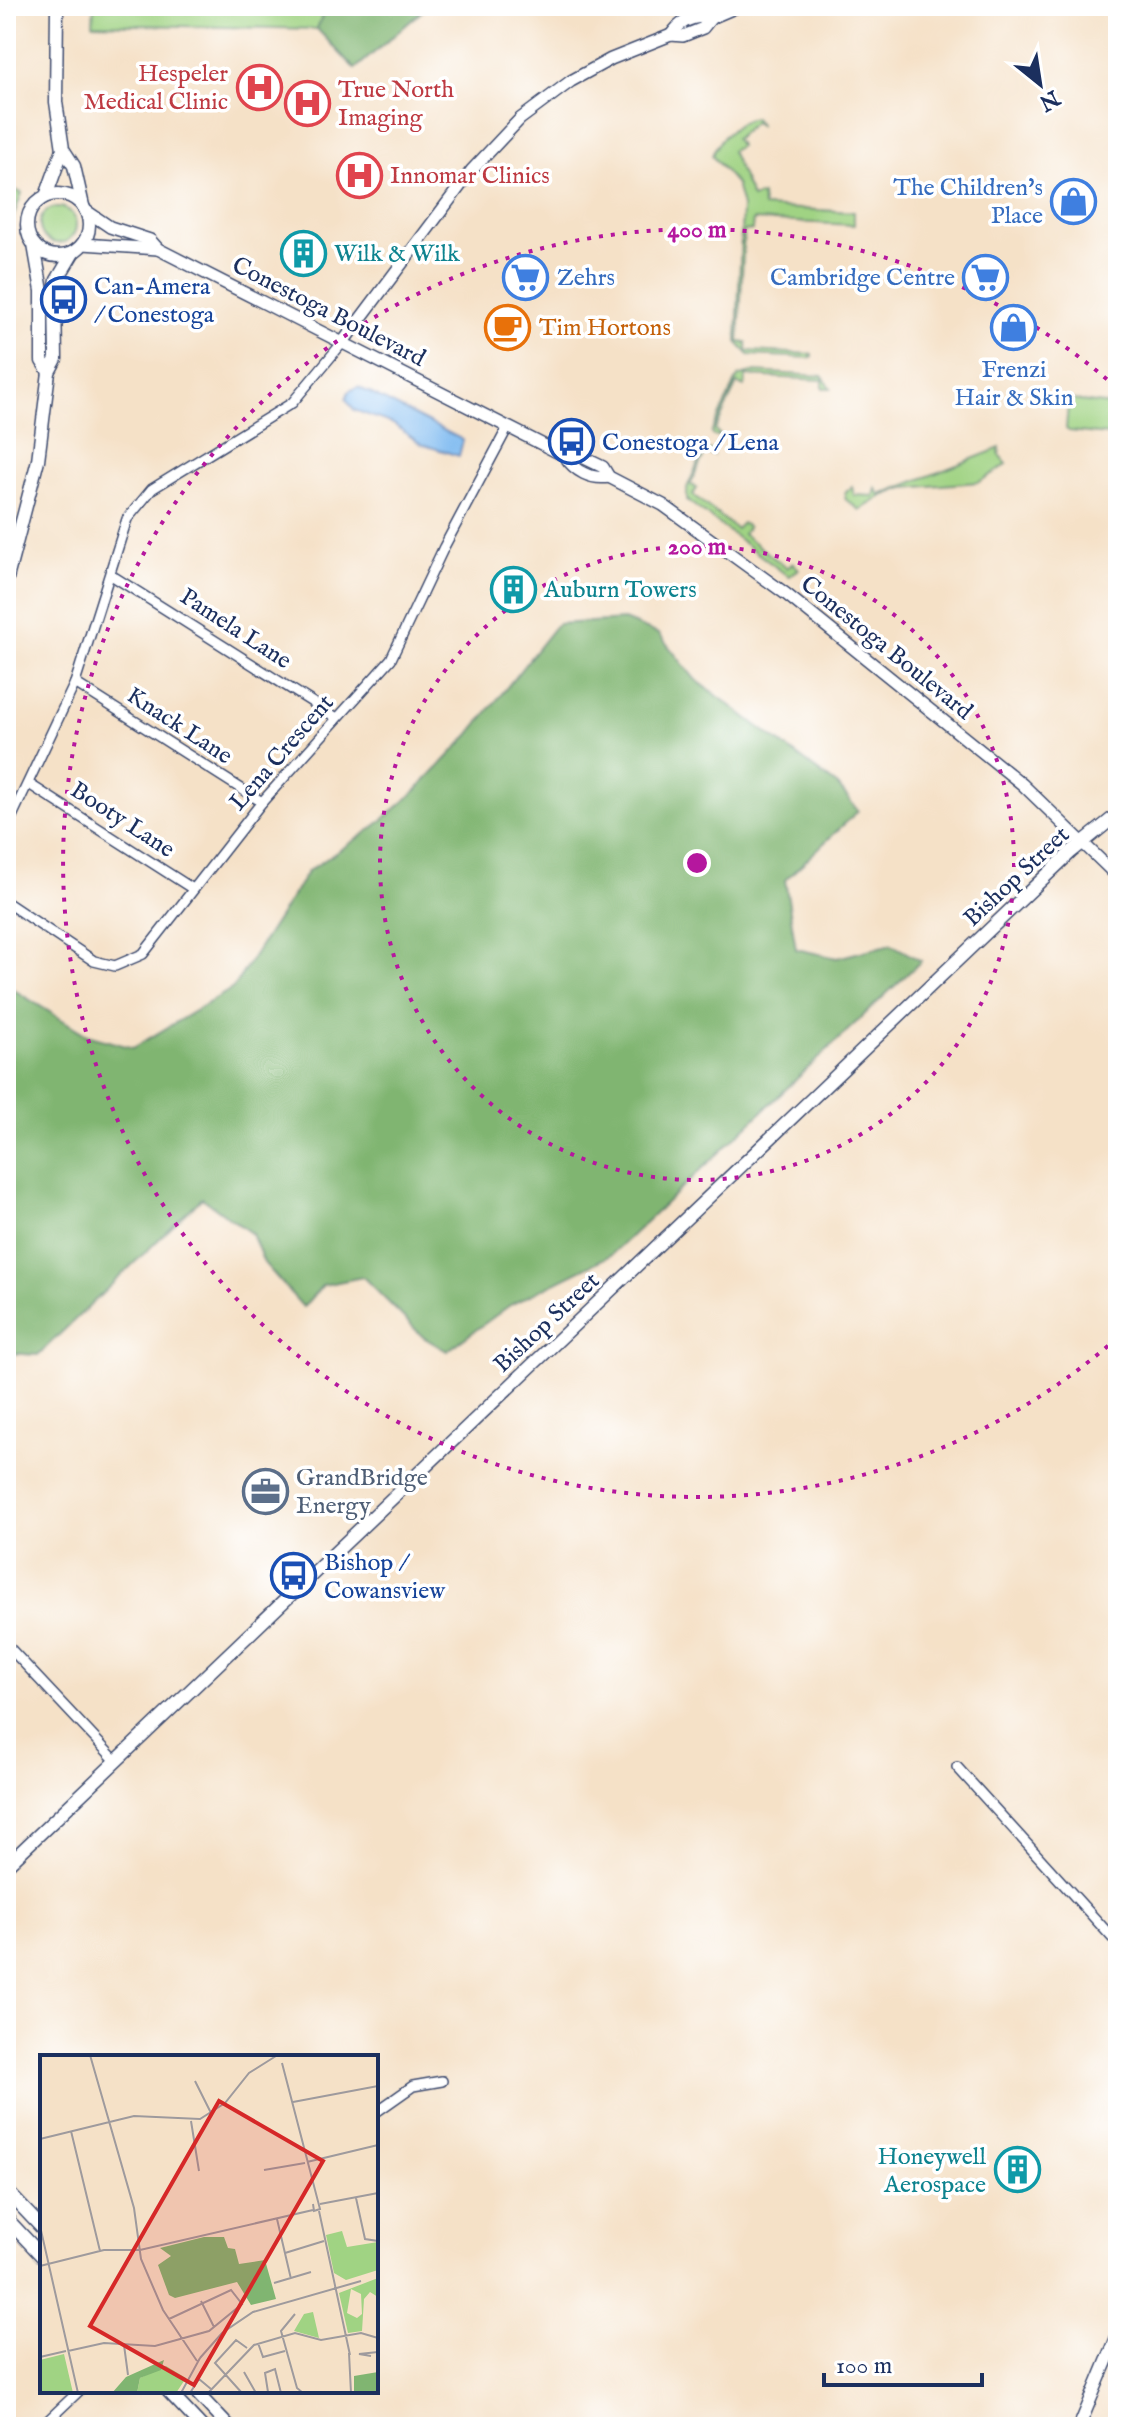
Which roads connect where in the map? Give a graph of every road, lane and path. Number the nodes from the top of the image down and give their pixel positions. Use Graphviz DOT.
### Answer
graph roads {
  1 [pos="57,6"];
  2 [pos="739,6"];
  3 [pos="63,149"];
  4 [pos="46,196"];
  5 [pos="86,209"];
  6 [pos="34,245"];
  7 [pos="78,248"];
  8 [pos="158,249"];
  9 [pos="343,342"];
  10 [pos="49,372"];
  11 [pos="508,427"];
  12 [pos="111,575"];
  13 [pos="6,582"];
  14 [pos="75,683"];
  15 [pos="337,718"];
  16 [pos="29,784"];
  17 [pos="262,802"];
  18 [pos="1118,814"];
  19 [pos="6,829"];
  20 [pos="1083,843"];
  21 [pos="1118,877"];
  22 [pos="193,889"];
  23 [pos="6,902"];
  24 [pos="6,1644"];
  25 [pos="116,1761"];
  26 [pos="957,1767"];
  27 [pos="6,1866"];
  28 [pos="1118,1944"];
  29 [pos="442,2081"];
  30 [pos="378,2111"];
  31 [pos="6,2190"];
  32 [pos="6,2218"];
  33 [pos="40,2226"];
  34 [pos="40,2254"];
  35 [pos="1118,2334"];
  36 [pos="77,2393"];
  37 [pos="170,2393"];
  38 [pos="197,2393"];
  39 [pos="41,2427"];
  40 [pos="202,2427"];
  41 [pos="229,2427"];
  42 [pos="1079,2427"];
  1 -- 3 [label="main road"];
  2 -- 9 [label="street"];
  3 -- 4 [label="main road"];
  3 -- 5 [label="main road"];
  4 -- 5 [label="main road"];
  4 -- 6 [label="main road"];
  5 -- 7 [label="main road"];
  5 -- 8 [label="street, Conestoga Boulevard"];
  6 -- 7 [label="main road"];
  6 -- 10 [label="main road"];
  7 -- 8 [label="street, Conestoga Boulevard"];
  7 -- 10 [label="main road"];
  8 -- 9 [label="street, Conestoga Boulevard"];
  9 -- 11 [label="street, Conestoga Boulevard"];
  9 -- 12 [label="street"];
  10 -- 13 [label="main road"];
  11 -- 15 [label="street, Lena Crescent"];
  11 -- 20 [label="street, Conestoga Boulevard"];
  12 -- 14 [label="street"];
  12 -- 15 [label="street, Pamela Lane"];
  14 -- 16 [label="street"];
  14 -- 17 [label="street, Knack Lane"];
  15 -- 17 [label="street, Lena Crescent"];
  16 -- 19 [label="street"];
  16 -- 22 [label="street, Booty Lane"];
  17 -- 22 [label="street, Lena Crescent"];
  18 -- 20 [label="main road, Bishop Street"];
  20 -- 21 [label="street, Conestoga Boulevard"];
  20 -- 25 [label="main road, Bishop Street"];
  22 -- 23 [label="street, Lena Crescent"];
  24 -- 25 [label="street"];
  25 -- 27 [label="main road, Bishop Street"];
  26 -- 28 [label="street"];
  29 -- 30 [label="street"];
  31 -- 33 [label="main road"];
  32 -- 34 [label="main road"];
  35 -- 42 [label="street"];
  36 -- 39 [label="street"];
  37 -- 40 [label="main road"];
  38 -- 41 [label="main road"];
}
